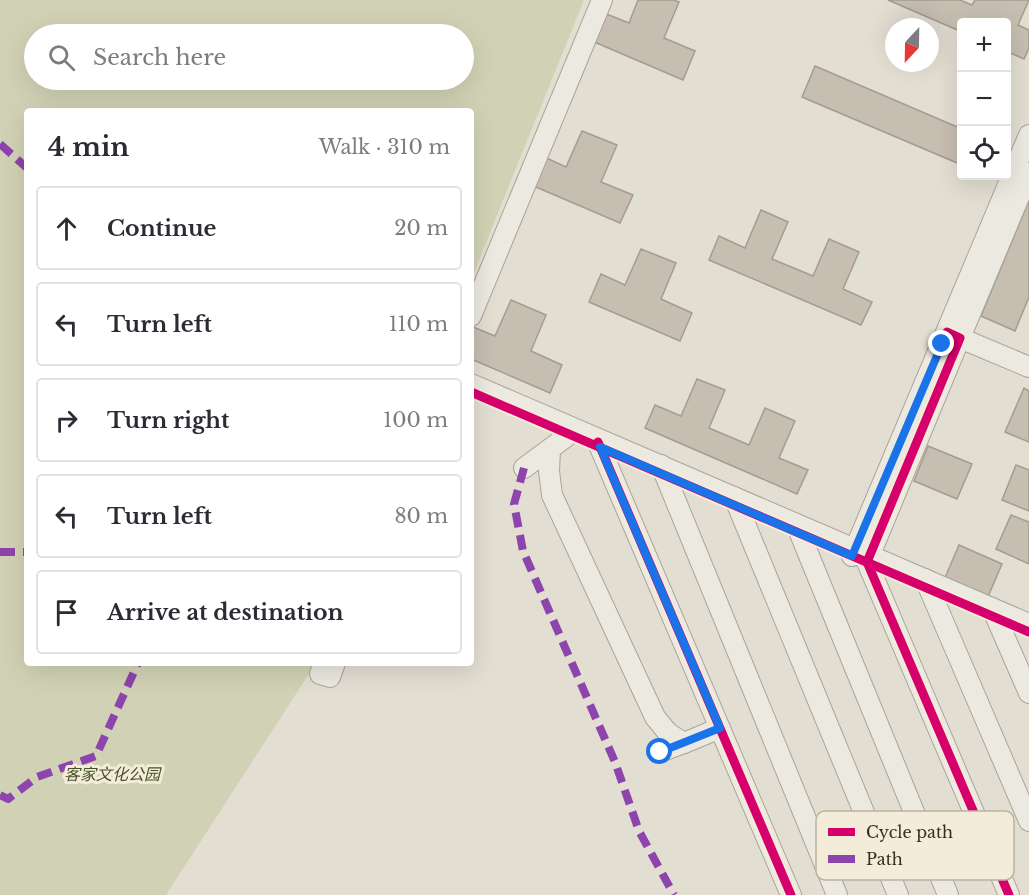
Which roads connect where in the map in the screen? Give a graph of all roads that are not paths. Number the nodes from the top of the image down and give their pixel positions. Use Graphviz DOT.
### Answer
graph roads {
  1 [pos="593,0"];
  2 [pos="602,0"];
  3 [pos="1029,135"];
  4 [pos="1029,173"];
  5 [pos="474,288"];
  6 [pos="474,309"];
  7 [pos="951,341"];
  8 [pos="1029,368"];
  9 [pos="1029,381"];
  10 [pos="474,385"];
  11 [pos="474,393"];
  12 [pos="570,434"];
  13 [pos="598,442"];
  14 [pos="550,449"];
  15 [pos="524,468"];
  16 [pos="663,470"];
  17 [pos="736,501"];
  18 [pos="798,528"];
  19 [pos="861,555"];
  20 [pos="927,584"];
  21 [pos="994,613"];
  22 [pos="1029,624"];
  23 [pos="1029,632"];
  24 [pos="323,666"];
  25 [pos="334,666"];
  26 [pos="1029,693"];
  27 [pos="720,728"];
  28 [pos="684,743"];
  29 [pos="660,752"];
  30 [pos="863,811"];
  31 [pos="914,811"];
  32 [pos="972,811"];
  33 [pos="1029,821"];
  34 [pos="816,844"];
  35 [pos="831,880"];
  36 [pos="892,880"];
  37 [pos="942,880"];
  38 [pos="1002,880"];
  39 [pos="790,895"];
  40 [pos="837,895"];
  41 [pos="898,895"];
  42 [pos="948,895"];
  43 [pos="1009,895"];
  1 -- 5 [label="street"];
  2 -- 6 [label="street"];
  3 -- 7 [label="street"];
  4 -- 7 [label="street"];
  7 -- 8 [label="street"];
  7 -- 9 [label="street"];
  7 -- 19 [label="street"];
  10 -- 13 [label="street"];
  11 -- 12 [label="street"];
  12 -- 13 [label="street"];
  12 -- 14 [label="street"];
  13 -- 16 [label="street"];
  13 -- 27 [label="street"];
  14 -- 15 [label="street"];
  14 -- 28 [label="street"];
  16 -- 17 [label="street"];
  16 -- 34 [label="street"];
  17 -- 18 [label="street"];
  17 -- 30 [label="street"];
  18 -- 19 [label="street"];
  18 -- 31 [label="street"];
  19 -- 20 [label="street"];
  19 -- 32 [label="street"];
  20 -- 21 [label="street"];
  20 -- 33 [label="street"];
  21 -- 22 [label="street"];
  21 -- 23 [label="street"];
  21 -- 26 [label="street"];
  24 -- 25 [label="street"];
  27 -- 28 [label="street"];
  27 -- 39 [label="street"];
  28 -- 29 [label="street"];
  35 -- 40 [label="street"];
  36 -- 41 [label="street"];
  37 -- 42 [label="street"];
  38 -- 43 [label="street"];
}
